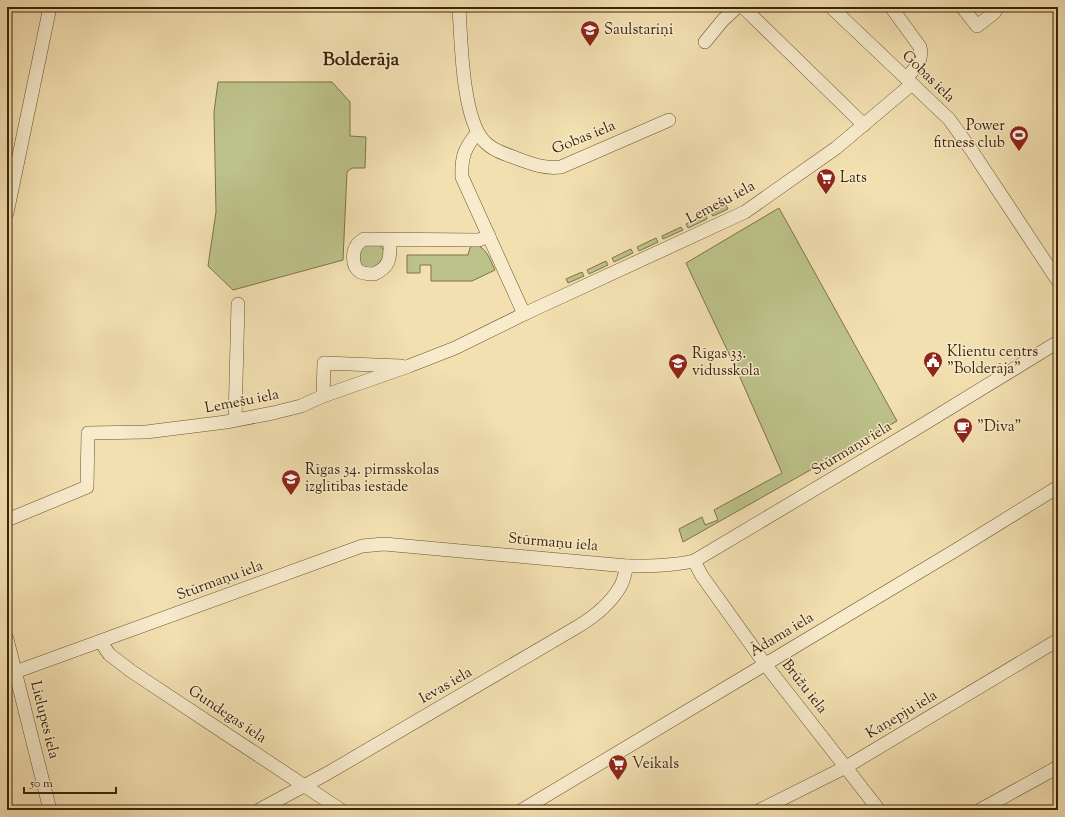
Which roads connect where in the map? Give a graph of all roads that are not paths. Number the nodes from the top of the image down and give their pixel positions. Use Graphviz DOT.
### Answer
graph roads {
  1 [pos="50,7"];
  2 [pos="459,7"];
  3 [pos="737,7"];
  4 [pos="743,7"];
  5 [pos="831,7"];
  6 [pos="891,7"];
  7 [pos="962,7"];
  8 [pos="995,12"];
  9 [pos="705,42"];
  10 [pos="909,81"];
  11 [pos="669,120"];
  12 [pos="864,125"];
  13 [pos="477,133"];
  14 [pos="7,213"];
  15 [pos="489,236"];
  16 [pos="390,239"];
  17 [pos="1058,281"];
  18 [pos="238,304"];
  19 [pos="524,314"];
  20 [pos="1058,342"];
  21 [pos="409,366"];
  22 [pos="323,396"];
  23 [pos="235,420"];
  24 [pos="1058,487"];
  25 [pos="7,520"];
  26 [pos="694,561"];
  27 [pos="627,566"];
  28 [pos="7,639"];
  29 [pos="1058,640"];
  30 [pos="101,642"];
  31 [pos="765,664"];
  32 [pos="11,673"];
  33 [pos="846,767"];
  34 [pos="1058,767"];
  35 [pos="304,786"];
  36 [pos="50,810"];
  37 [pos="259,810"];
  38 [pos="341,810"];
  39 [pos="522,810"];
  40 [pos="760,810"];
  41 [pos="879,810"];
  42 [pos="980,810"];
  1 -- 14 [label="street"];
  2 -- 13 [label="street, Gobas iela"];
  3 -- 9 [label="street"];
  4 -- 12 [label="street"];
  5 -- 10 [label="street, Gobas iela"];
  6 -- 10 [label="street, Lemešu iela"];
  7 -- 8 [label="street"];
  10 -- 12 [label="street, Lemešu iela"];
  10 -- 17 [label="street, Gobas iela"];
  11 -- 13 [label="street, Gobas iela"];
  12 -- 19 [label="street, Lemešu iela"];
  13 -- 15 [label="street"];
  15 -- 16 [label="street"];
  15 -- 19 [label="street"];
  18 -- 23 [label="street"];
  19 -- 21 [label="street, Lemešu iela"];
  20 -- 26 [label="street, Stūrmaņu iela"];
  21 -- 22 [label="street, Lemešu iela"];
  21 -- 22 [label="street"];
  22 -- 23 [label="street, Lemešu iela"];
  23 -- 25 [label="street, Lemešu iela"];
  24 -- 31 [label="street, Ādama iela"];
  26 -- 27 [label="street, Stūrmaņu iela"];
  26 -- 31 [label="street, Brūžu iela"];
  27 -- 30 [label="street, Stūrmaņu iela"];
  27 -- 35 [label="street, Ievas iela"];
  28 -- 32 [label="street, Lielupes iela"];
  29 -- 33 [label="street, Kaņepju iela"];
  30 -- 32 [label="street, Stūrmaņu iela"];
  30 -- 35 [label="street, Gundegas iela"];
  31 -- 33 [label="street, Brūžu iela"];
  31 -- 39 [label="street, Ādama iela"];
  32 -- 36 [label="street, Lielupes iela"];
  33 -- 40 [label="street, Kaņepju iela"];
  33 -- 41 [label="street, Brūžu iela"];
  34 -- 42 [label="street"];
  35 -- 37 [label="street, Ievas iela"];
  35 -- 38 [label="street, Gundegas iela"];
}
